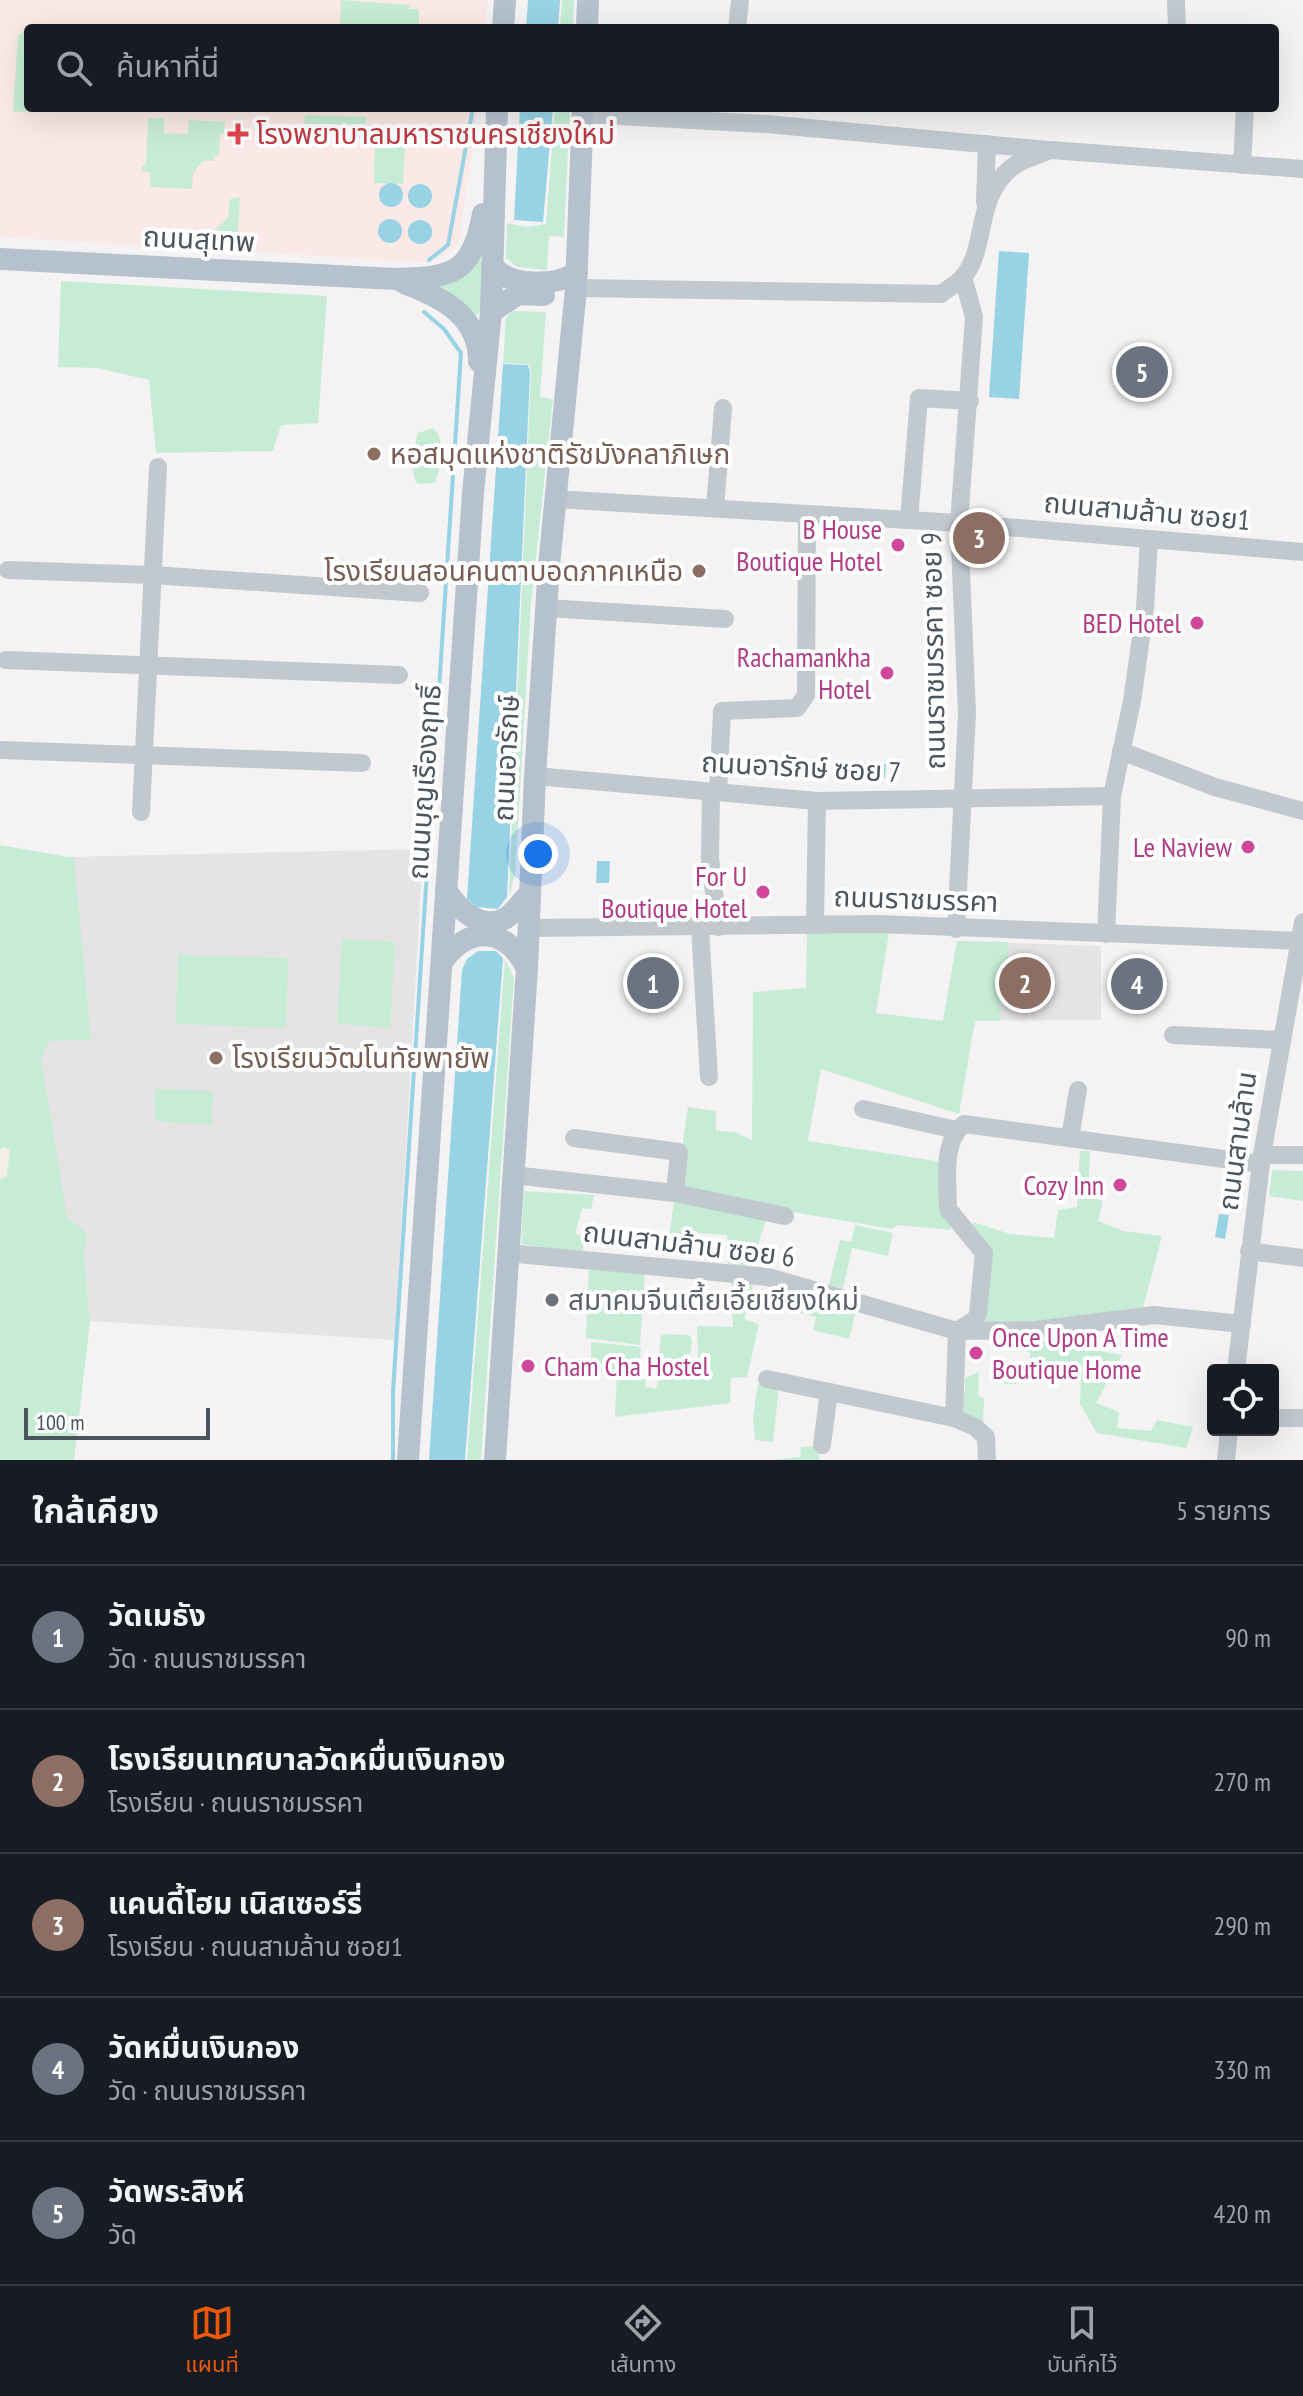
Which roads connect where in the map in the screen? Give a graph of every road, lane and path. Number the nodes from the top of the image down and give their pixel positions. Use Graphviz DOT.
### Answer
graph roads {
  1 [pos="505,0"];
  2 [pos="588,0"];
  3 [pos="740,0"];
  4 [pos="1176,0"];
  5 [pos="503,24"];
  6 [pos="587,24"];
  7 [pos="737,24"];
  8 [pos="1177,24"];
  9 [pos="497,112"];
  10 [pos="583,112"];
  11 [pos="619,112"];
  12 [pos="1245,112"];
  13 [pos="728,115"];
  14 [pos="987,144"];
  15 [pos="1051,150"];
  16 [pos="493,165"];
  17 [pos="1242,165"];
  18 [pos="1303,169"];
  19 [pos="984,205"];
  20 [pos="0,259"];
  21 [pos="492,266"];
  22 [pos="963,277"];
  23 [pos="396,279"];
  24 [pos="575,289"];
  25 [pos="491,312"];
  26 [pos="970,401"];
  27 [pos="480,402"];
  28 [pos="723,408"];
  29 [pos="158,467"];
  30 [pos="555,499"];
  31 [pos="715,508"];
  32 [pos="807,514"];
  33 [pos="909,520"];
  34 [pos="959,523"];
  35 [pos="1149,539"];
  36 [pos="1303,552"];
  37 [pos="8,570"];
  38 [pos="153,575"];
  39 [pos="420,593"];
  40 [pos="546,608"];
  41 [pos="725,619"];
  42 [pos="6,660"];
  43 [pos="148,665"];
  44 [pos="399,675"];
  45 [pos="1,750"];
  46 [pos="1121,751"];
  47 [pos="144,755"];
  48 [pos="362,763"];
  49 [pos="535,776"];
  50 [pos="715,792"];
  51 [pos="1112,796"];
  52 [pos="962,800"];
  53 [pos="817,801"];
  54 [pos="1303,811"];
  55 [pos="141,812"];
  56 [pos="446,890"];
  57 [pos="529,894"];
  58 [pos="1303,922"];
  59 [pos="815,923"];
  60 [pos="528,928"];
  61 [pos="709,928"];
  62 [pos="956,929"];
  63 [pos="1106,934"];
  64 [pos="1301,941"];
  65 [pos="442,962"];
  66 [pos="527,968"];
  67 [pos="1173,1035"];
  68 [pos="1280,1040"];
  69 [pos="709,1077"];
  70 [pos="1078,1090"];
  71 [pos="863,1109"];
  72 [pos="956,1130"];
  73 [pos="574,1138"];
  74 [pos="1070,1138"];
  75 [pos="1303,1155"];
  76 [pos="1262,1160"];
  77 [pos="513,1175"];
  78 [pos="675,1193"];
  79 [pos="785,1216"];
  80 [pos="1249,1251"];
  81 [pos="507,1253"];
  82 [pos="1303,1258"];
  83 [pos="1242,1324"];
  84 [pos="957,1331"];
  85 [pos="1237,1364"];
  86 [pos="767,1379"];
  87 [pos="829,1392"];
  88 [pos="954,1418"];
  89 [pos="1279,1418"];
  90 [pos="1303,1418"];
  91 [pos="1228,1436"];
  92 [pos="822,1445"];
  93 [pos="408,1460"];
  94 [pos="495,1460"];
  95 [pos="987,1460"];
  96 [pos="1226,1460"];
  1 -- 5 [label="main road"];
  2 -- 6 [label="main road"];
  3 -- 7 [label="street"];
  4 -- 8 [label="street"];
  9 -- 16 [label="main road, ถนนบุญเรืองฤทธิ์"];
  10 -- 24 [label="main road, ถนนอารักษ์"];
  11 -- 13 [label="street"];
  12 -- 17 [label="street"];
  13 -- 14 [label="street"];
  14 -- 15 [label="street"];
  14 -- 19 [label="street"];
  15 -- 17 [label="street"];
  15 -- 19 [label="street"];
  16 -- 21 [label="main road, ถนนบุญเรืองฤทธิ์"];
  16 -- 23 [label="main road, ถนนสุเทพ"];
  17 -- 18 [label="street"];
  19 -- 22 [label="street"];
  20 -- 23 [label="main road, ถนนสุเทพ"];
  21 -- 24 [label="main road"];
  21 -- 25 [label="main road, ถนนบุญเรืองฤทธิ์"];
  22 -- 24 [label="street"];
  22 -- 26 [label="street, ถนนราชมรรคา ซอย 9"];
  23 -- 27 [label="main road, ถนนสุเทพ"];
  24 -- 25 [label="main road"];
  24 -- 30 [label="main road, ถนนอารักษ์"];
  25 -- 27 [label="main road, ถนนบุญเรืองฤทธิ์"];
  26 -- 33 [label="street"];
  26 -- 34 [label="street, ถนนราชมรรคา ซอย 9"];
  27 -- 56 [label="main road, ถนนบุญเรืองฤทธิ์"];
  28 -- 31 [label="street"];
  29 -- 38 [label="street"];
  30 -- 31 [label="street, ถนนสามล้าน ซอย1"];
  30 -- 40 [label="main road, ถนนอารักษ์"];
  31 -- 32 [label="street, ถนนสามล้าน ซอย1"];
  32 -- 33 [label="street, ถนนสามล้าน ซอย1"];
  32 -- 50 [label="street"];
  33 -- 34 [label="street, ถนนสามล้าน ซอย1"];
  34 -- 35 [label="street, ถนนสามล้าน ซอย1"];
  34 -- 52 [label="street, ถนนราชมรรคา ซอย 9"];
  35 -- 36 [label="street, ถนนสามล้าน ซอย1"];
  35 -- 46 [label="street"];
  37 -- 38 [label="street"];
  38 -- 39 [label="street"];
  38 -- 43 [label="street"];
  40 -- 41 [label="street"];
  40 -- 49 [label="main road, ถนนอารักษ์"];
  42 -- 43 [label="street"];
  43 -- 44 [label="street"];
  43 -- 47 [label="street"];
  45 -- 47 [label="street"];
  46 -- 51 [label="street"];
  46 -- 54 [label="street"];
  47 -- 48 [label="street"];
  47 -- 55 [label="street"];
  49 -- 50 [label="street, ถนนอารักษ์ ซอย 7"];
  49 -- 57 [label="main road, ถนนอารักษ์"];
  50 -- 53 [label="street, ถนนอารักษ์ ซอย 7"];
  50 -- 61 [label="street"];
  51 -- 52 [label="street, ถนนอารักษ์ ซอย 7"];
  51 -- 63 [label="street"];
  52 -- 53 [label="street, ถนนอารักษ์ ซอย 7"];
  52 -- 62 [label="street, ถนนราชมรรคา ซอย 9"];
  53 -- 59 [label="street"];
  56 -- 57 [label="main road"];
  56 -- 65 [label="main road, ถนนบุญเรืองฤทธิ์"];
  57 -- 60 [label="main road, ถนนอารักษ์"];
  58 -- 64 [label="street, ถนนสามล้าน"];
  59 -- 61 [label="street, ถนนราชมรรคา"];
  59 -- 62 [label="street, ถนนราชมรรคา"];
  60 -- 61 [label="street, ถนนราชมรรคา"];
  60 -- 66 [label="main road, ถนนอารักษ์"];
  61 -- 69 [label="street"];
  62 -- 63 [label="street, ถนนราชมรรคา"];
  63 -- 64 [label="street, ถนนราชมรรคา"];
  64 -- 68 [label="street, ถนนสามล้าน"];
  65 -- 66 [label="main road"];
  65 -- 93 [label="main road, ถนนบุญเรืองฤทธิ์"];
  66 -- 77 [label="main road, ถนนอารักษ์"];
  67 -- 68 [label="street"];
  68 -- 76 [label="street, ถนนสามล้าน"];
  70 -- 74 [label="street"];
  71 -- 72 [label="street"];
  72 -- 74 [label="street"];
  72 -- 84 [label="street"];
  73 -- 78 [label="street"];
  74 -- 76 [label="street"];
  75 -- 76 [label="street"];
  76 -- 80 [label="street, ถนนสามล้าน"];
  77 -- 78 [label="street"];
  77 -- 81 [label="main road, ถนนอารักษ์"];
  78 -- 79 [label="street"];
  80 -- 82 [label="street"];
  80 -- 83 [label="street, ถนนสามล้าน"];
  81 -- 84 [label="street, ถนนสามล้าน ซอย 6"];
  81 -- 94 [label="main road, ถนนอารักษ์"];
  83 -- 84 [label="street, ถนนสามล้าน ซอย 6"];
  83 -- 85 [label="street, ถนนสามล้าน"];
  84 -- 88 [label="street"];
  86 -- 87 [label="street"];
  87 -- 88 [label="street"];
  87 -- 92 [label="street"];
  88 -- 95 [label="street"];
  89 -- 90 [label="street"];
  91 -- 96 [label="street"];
}
